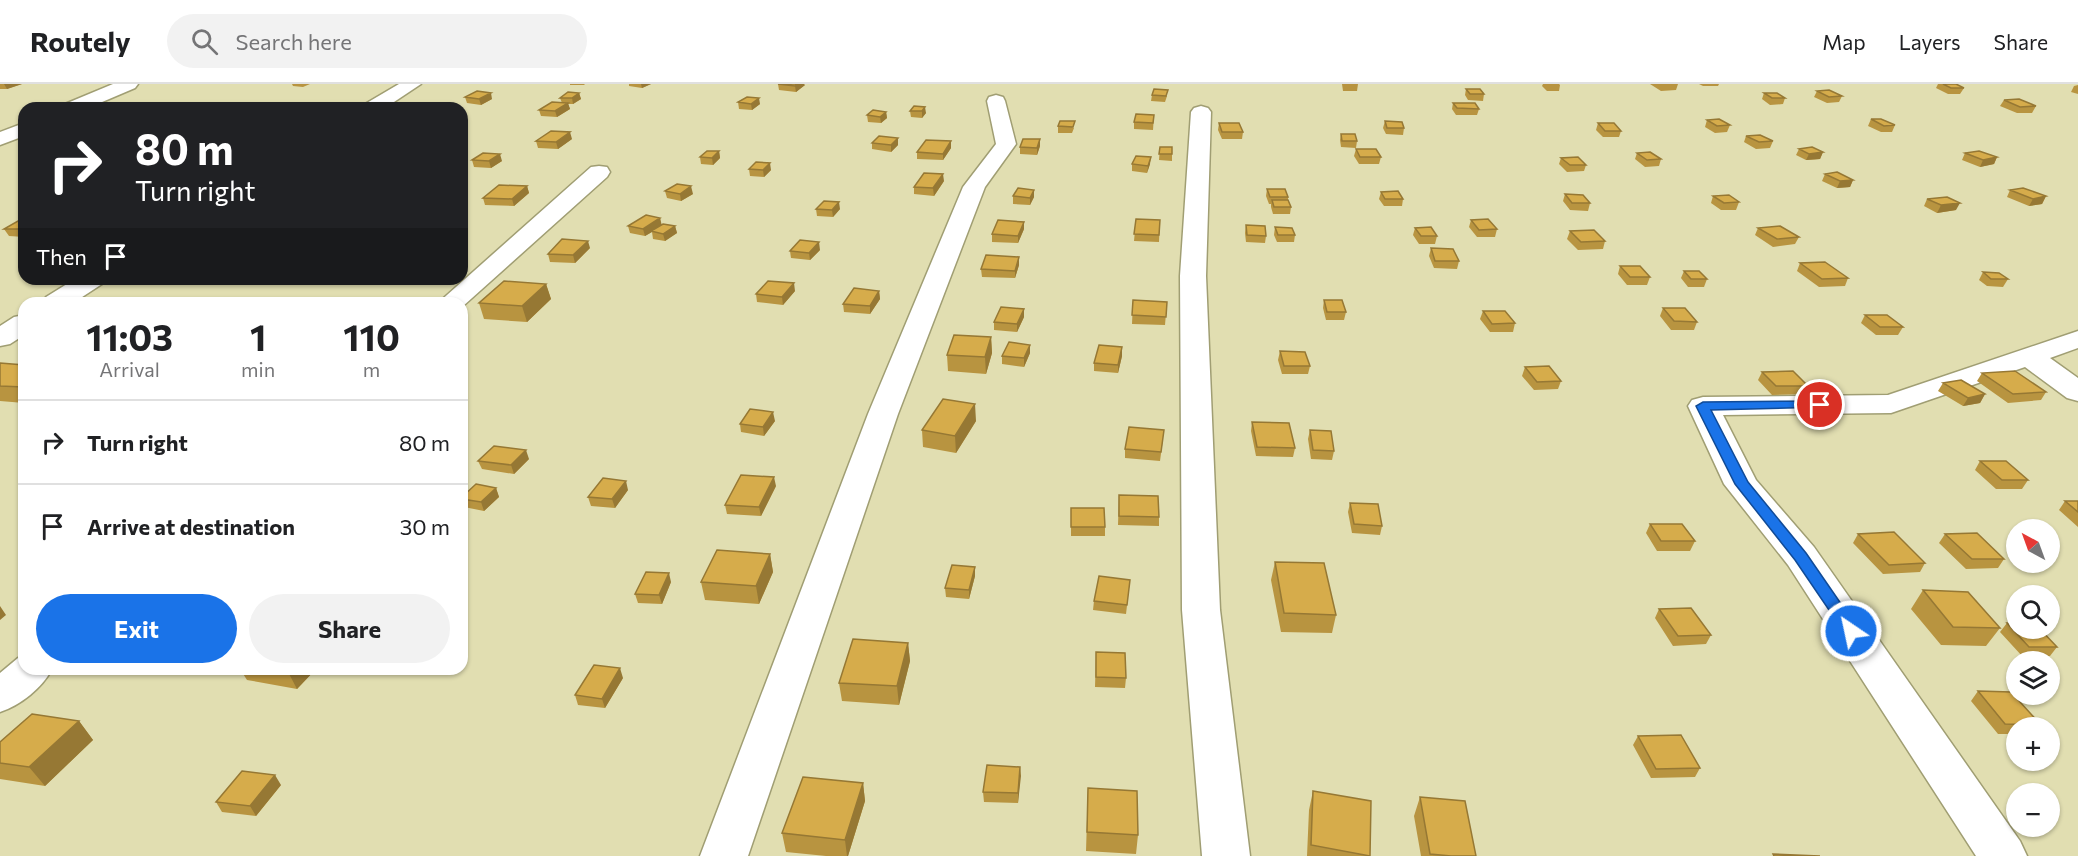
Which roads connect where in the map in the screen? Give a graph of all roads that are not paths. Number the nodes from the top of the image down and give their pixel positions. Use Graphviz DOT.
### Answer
graph roads {
  1 [pos="129,84"];
  2 [pos="412,84"];
  3 [pos="996,101"];
  4 [pos="86,102"];
  5 [pos="382,102"];
  6 [pos="1201,112"];
  7 [pos="18,132"];
  8 [pos="0,139"];
  9 [pos="599,172"];
  10 [pos="84,285"];
  11 [pos="64,297"];
  12 [pos="458,297"];
  13 [pos="18,327"];
  14 [pos="0,338"];
  15 [pos="2078,339"];
  16 [pos="2028,356"];
  17 [pos="2078,392"];
  18 [pos="25,675"];
  19 [pos="0,696"];
  20 [pos="724,856"];
  21 [pos="1226,856"];
  22 [pos="2003,856"];
  1 -- 4 [label="street"];
  2 -- 5 [label="street"];
  3 -- 20 [label="street"];
  6 -- 21 [label="street"];
  7 -- 8 [label="street"];
  9 -- 12 [label="street"];
  10 -- 11 [label="street"];
  13 -- 14 [label="street"];
  15 -- 16 [label="street"];
  16 -- 17 [label="street"];
  16 -- 22 [label="street"];
  18 -- 19 [label="street"];
}
